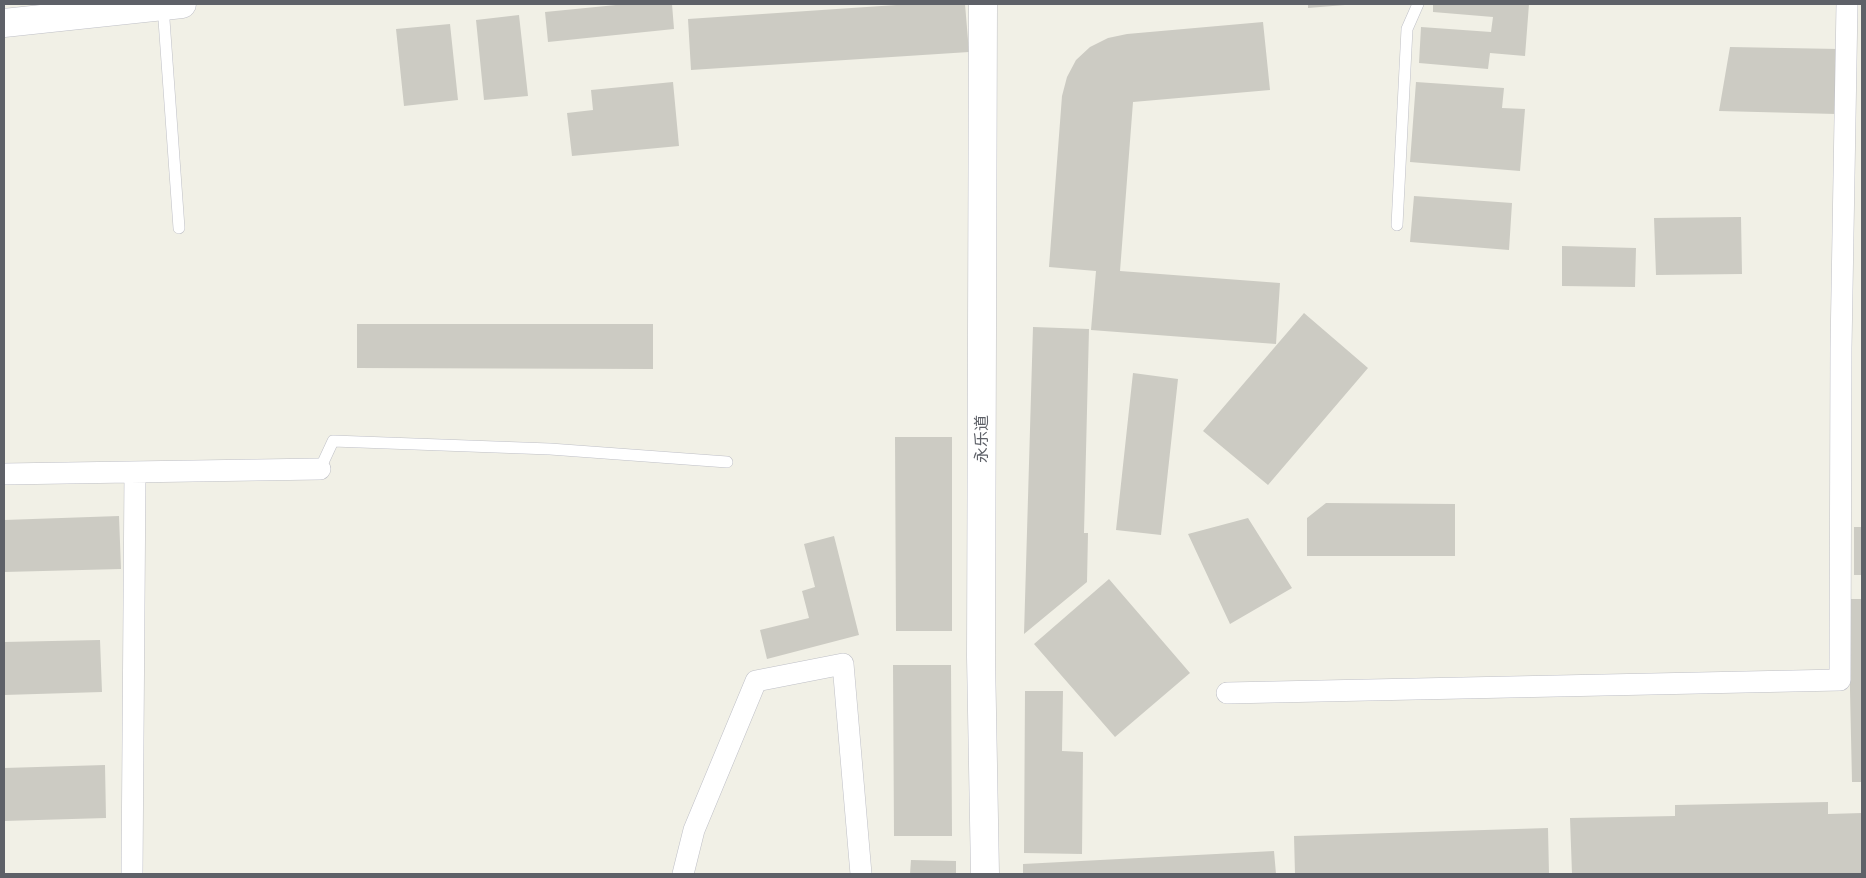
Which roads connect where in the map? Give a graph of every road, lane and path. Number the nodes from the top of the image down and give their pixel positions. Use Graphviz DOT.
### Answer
graph roads {
  1 [pos="22,4"];
  2 [pos="983,4"];
  3 [pos="1002,4"];
  4 [pos="1418,4"];
  5 [pos="1847,4"];
  6 [pos="173,5"];
  7 [pos="4,6"];
  8 [pos="90,9"];
  9 [pos="4,23"];
  10 [pos="1397,225"];
  11 [pos="178,228"];
  12 [pos="727,462"];
  13 [pos="320,469"];
  14 [pos="135,472"];
  15 [pos="4,474"];
  16 [pos="1227,693"];
  17 [pos="132,874"];
  18 [pos="683,874"];
  19 [pos="862,874"];
  20 [pos="985,874"];
  21 [pos="1003,874"];
  1 -- 7 [label="street"];
  2 -- 20 [label="street, 永乐道"];
  3 -- 21 [label="street, 永乐道"];
  4 -- 10 [label="lane"];
  5 -- 16 [label="street"];
  6 -- 8 [label="street"];
  6 -- 11 [label="lane"];
  8 -- 9 [label="street"];
  12 -- 13 [label="lane"];
  13 -- 14 [label="street"];
  14 -- 15 [label="street"];
  14 -- 17 [label="street"];
  18 -- 19 [label="street"];
}
